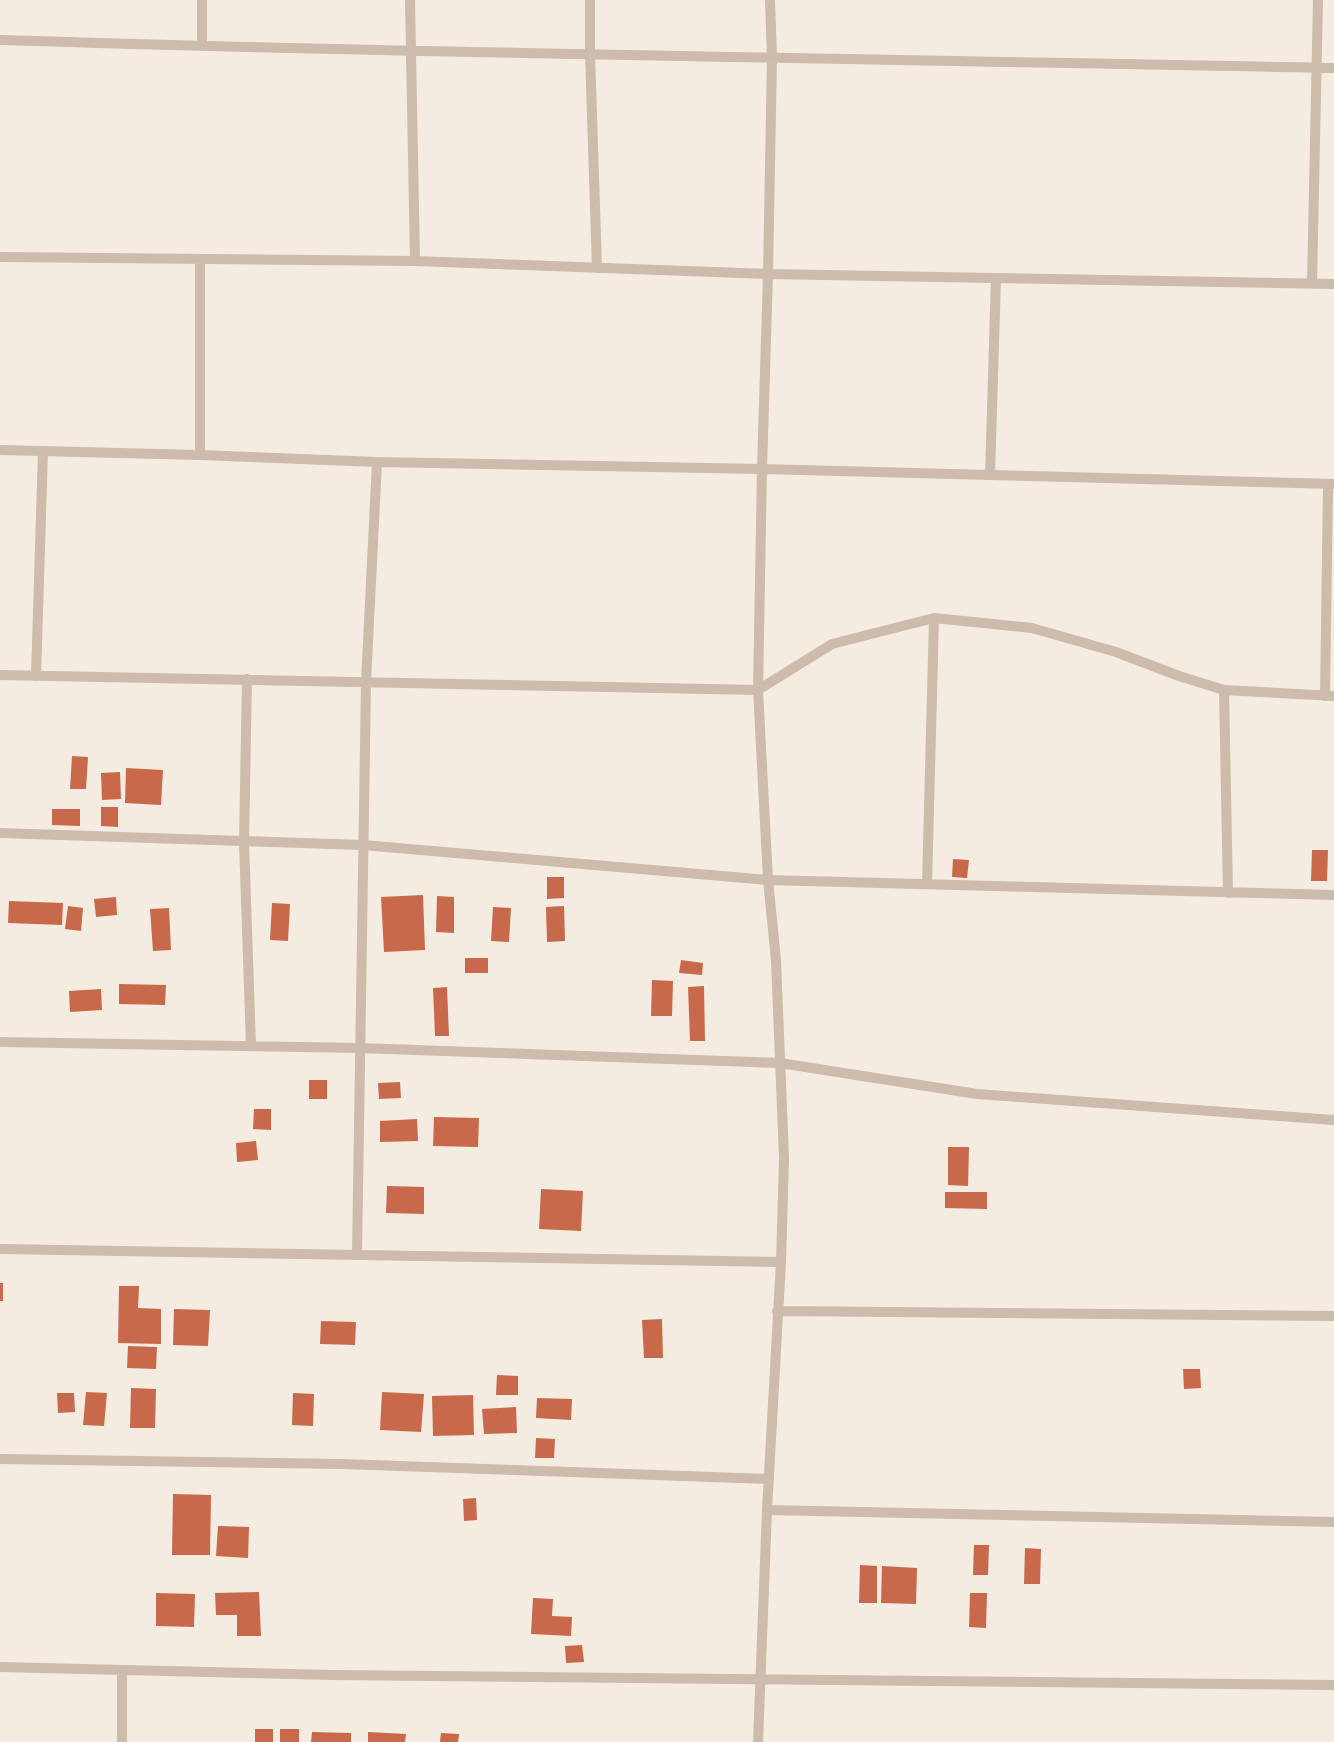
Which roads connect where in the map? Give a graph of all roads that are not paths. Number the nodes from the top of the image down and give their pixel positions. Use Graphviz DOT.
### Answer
graph roads {
  1 [pos="202,0"];
  2 [pos="410,0"];
  3 [pos="590,0"];
  4 [pos="770,0"];
  5 [pos="1318,0"];
  6 [pos="0,40"];
  7 [pos="202,46"];
  8 [pos="410,52"];
  9 [pos="590,54"];
  10 [pos="772,57"];
  11 [pos="1317,68"];
  12 [pos="1334,68"];
  13 [pos="0,257"];
  14 [pos="200,259"];
  15 [pos="415,261"];
  16 [pos="597,268"];
  17 [pos="768,274"];
  18 [pos="996,278"];
  19 [pos="1312,283"];
  20 [pos="1334,284"];
  21 [pos="0,450"];
  22 [pos="43,451"];
  23 [pos="200,455"];
  24 [pos="378,462"];
  25 [pos="762,469"];
  26 [pos="990,475"];
  27 [pos="1331,484"];
  28 [pos="934,618"];
  29 [pos="0,675"];
  30 [pos="36,676"];
  31 [pos="247,679"];
  32 [pos="366,682"];
  33 [pos="758,690"];
  34 [pos="1224,690"];
  35 [pos="1330,696"];
  36 [pos="0,833"];
  37 [pos="244,842"];
  38 [pos="363,845"];
  39 [pos="768,880"];
  40 [pos="927,884"];
  41 [pos="1228,893"];
  42 [pos="1334,894"];
  43 [pos="0,1042"];
  44 [pos="251,1046"];
  45 [pos="360,1048"];
  46 [pos="780,1063"];
  47 [pos="1334,1120"];
  48 [pos="0,1248"];
  49 [pos="357,1254"];
  50 [pos="781,1262"];
  51 [pos="777,1311"];
  52 [pos="1334,1316"];
  53 [pos="0,1459"];
  54 [pos="769,1479"];
  55 [pos="766,1510"];
  56 [pos="1334,1522"];
  57 [pos="0,1667"];
  58 [pos="122,1670"];
  59 [pos="761,1678"];
  60 [pos="1334,1685"];
  61 [pos="122,1742"];
  62 [pos="758,1742"];
  1 -- 7 [label="street"];
  2 -- 8 [label="street"];
  3 -- 9 [label="street"];
  4 -- 10 [label="street"];
  5 -- 11 [label="street"];
  6 -- 7 [label="street"];
  7 -- 8 [label="street"];
  8 -- 9 [label="street"];
  8 -- 15 [label="street"];
  9 -- 10 [label="street"];
  9 -- 16 [label="street"];
  10 -- 11 [label="street"];
  10 -- 17 [label="street"];
  11 -- 12 [label="street"];
  11 -- 19 [label="street"];
  13 -- 14 [label="street"];
  14 -- 15 [label="street"];
  14 -- 23 [label="street"];
  15 -- 16 [label="street"];
  16 -- 17 [label="street"];
  17 -- 18 [label="street"];
  17 -- 25 [label="street"];
  18 -- 19 [label="street"];
  18 -- 26 [label="street"];
  19 -- 20 [label="street"];
  21 -- 22 [label="street"];
  22 -- 23 [label="street"];
  22 -- 30 [label="street"];
  23 -- 24 [label="street"];
  24 -- 25 [label="street"];
  24 -- 32 [label="street"];
  25 -- 26 [label="street"];
  25 -- 33 [label="street"];
  26 -- 27 [label="street"];
  27 -- 35 [label="street"];
  28 -- 33 [label="street"];
  28 -- 34 [label="street"];
  28 -- 40 [label="street"];
  29 -- 30 [label="street"];
  30 -- 31 [label="street"];
  31 -- 32 [label="street"];
  31 -- 37 [label="street"];
  32 -- 33 [label="street"];
  32 -- 38 [label="street"];
  33 -- 39 [label="street"];
  34 -- 35 [label="street"];
  34 -- 41 [label="street"];
  36 -- 37 [label="street"];
  37 -- 38 [label="street"];
  37 -- 44 [label="street"];
  38 -- 39 [label="street"];
  38 -- 45 [label="street"];
  39 -- 40 [label="street"];
  39 -- 46 [label="street"];
  40 -- 41 [label="street"];
  41 -- 42 [label="street"];
  43 -- 44 [label="street"];
  44 -- 45 [label="street"];
  45 -- 46 [label="street"];
  45 -- 49 [label="street"];
  46 -- 47 [label="street"];
  46 -- 50 [label="street"];
  48 -- 49 [label="street"];
  49 -- 50 [label="street"];
  50 -- 51 [label="street"];
  51 -- 52 [label="street"];
  51 -- 54 [label="street"];
  53 -- 54 [label="street"];
  54 -- 55 [label="street"];
  55 -- 56 [label="street"];
  55 -- 59 [label="street"];
  57 -- 58 [label="street"];
  58 -- 59 [label="street"];
  58 -- 61 [label="street"];
  59 -- 60 [label="street"];
  59 -- 62 [label="street"];
}
